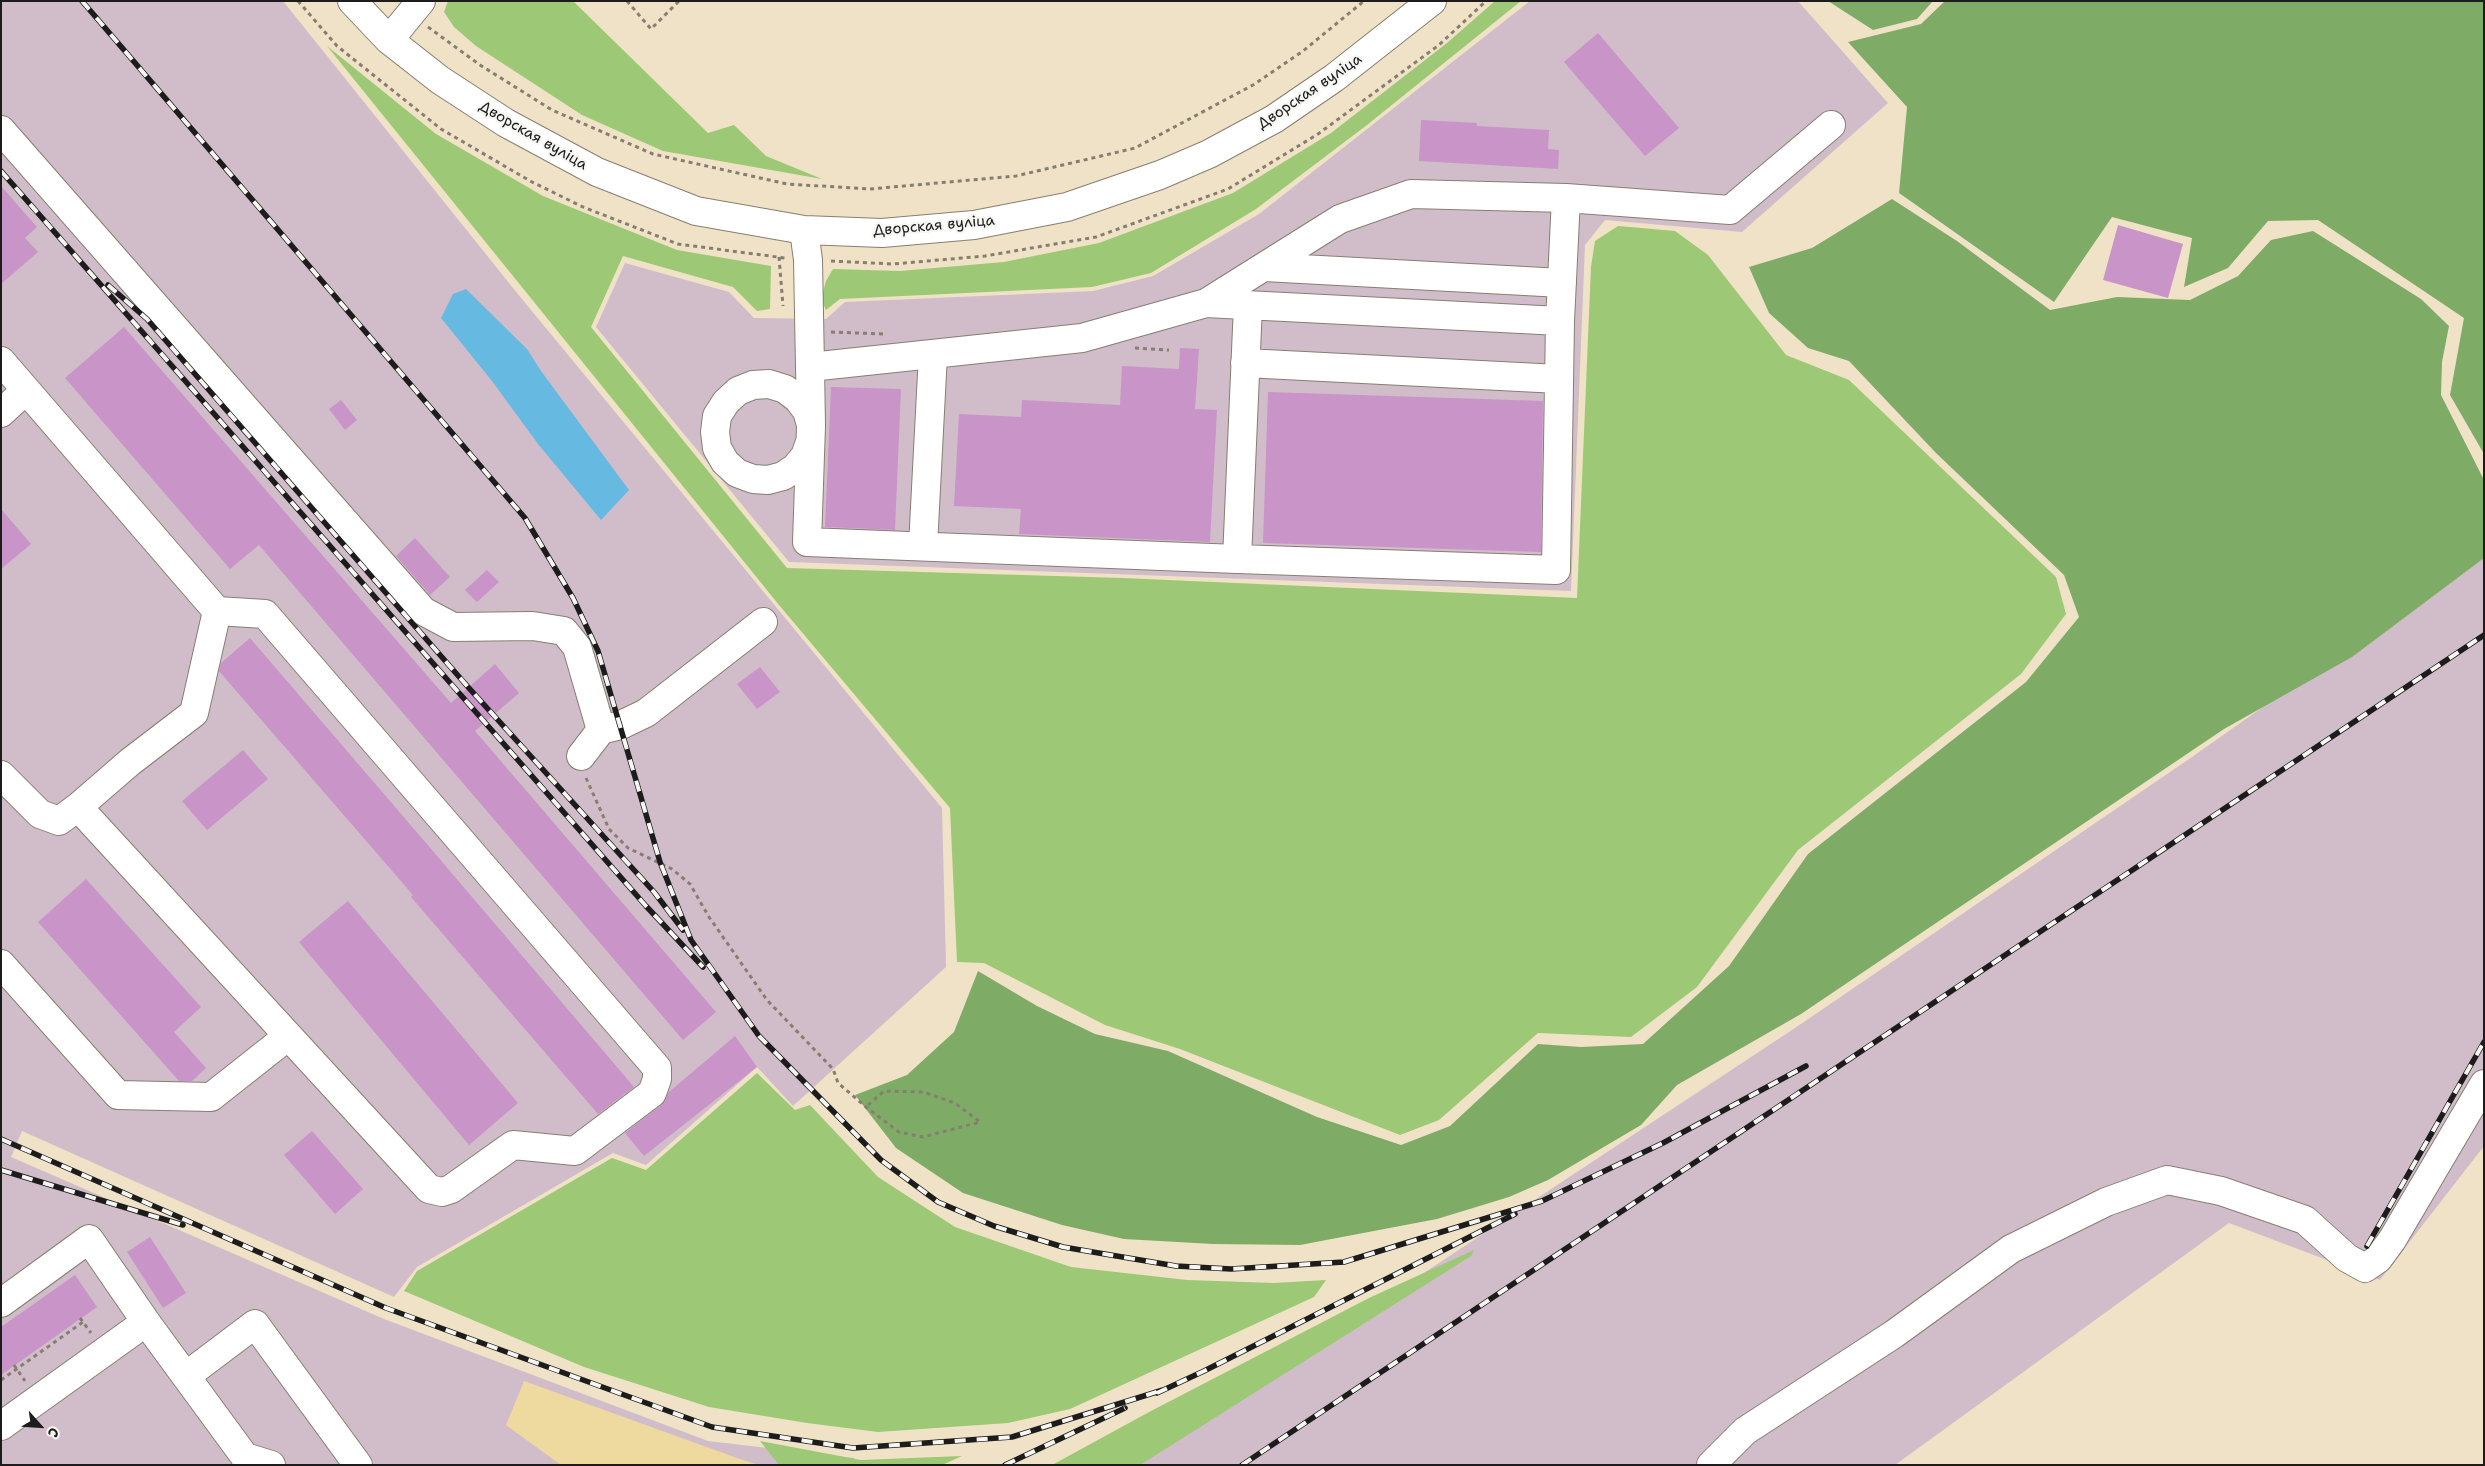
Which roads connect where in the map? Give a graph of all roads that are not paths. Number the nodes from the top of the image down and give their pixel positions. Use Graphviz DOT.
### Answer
graph roads {
  1 [pos="352,1"];
  2 [pos="1432,1"];
  3 [pos="416,7"];
  4 [pos="389,40"];
  5 [pos="1831,125"];
  6 [pos="1,130"];
  7 [pos="1566,198"];
  8 [pos="804,230"];
  9 [pos="1264,267"];
  10 [pos="1562,283"];
  11 [pos="1206,303"];
  12 [pos="1248,305"];
  13 [pos="1560,321"];
  14 [pos="933,354"];
  15 [pos="1,361"];
  16 [pos="1245,363"];
  17 [pos="810,367"];
  18 [pos="1559,379"];
  19 [pos="785,389"];
  20 [pos="26,390"];
  21 [pos="1,413"];
  22 [pos="811,434"];
  23 [pos="923,546"];
  24 [pos="1237,559"];
  25 [pos="217,611"];
  26 [pos="763,622"];
  27 [pos="601,730"];
  28 [pos="581,756"];
  29 [pos="1,775"];
  30 [pos="78,807"];
  31 [pos="1,964"];
  32 [pos="287,1037"];
  33 [pos="2484,1084"];
  34 [pos="1,1303"];
  35 [pos="146,1322"];
  36 [pos="186,1376"];
  37 [pos="1,1426"];
  38 [pos="271,1465"];
  39 [pos="358,1465"];
  40 [pos="1711,1465"];
  1 -- 4 [label="street, Дворская вуліца"];
  2 -- 8 [label="street, Дворская вуліца"];
  3 -- 4 [label="street"];
  4 -- 8 [label="street, Дворская вуліца"];
  5 -- 7 [label="street"];
  6 -- 27 [label="street"];
  7 -- 9 [label="street"];
  7 -- 10 [label="street"];
  8 -- 17 [label="street"];
  9 -- 10 [label="street"];
  9 -- 11 [label="street"];
  10 -- 13 [label="street"];
  11 -- 12 [label="street"];
  11 -- 14 [label="street"];
  12 -- 13 [label="street"];
  12 -- 16 [label="street"];
  13 -- 18 [label="street"];
  14 -- 17 [label="street"];
  14 -- 23 [label="street"];
  15 -- 20 [label="street"];
  16 -- 18 [label="street"];
  16 -- 24 [label="street"];
  17 -- 19 [label="street"];
  17 -- 22 [label="street"];
  18 -- 24 [label="street"];
  19 -- 22 [label="street"];
  19 -- 22 [label="street"];
  20 -- 21 [label="street"];
  20 -- 25 [label="street"];
  22 -- 23 [label="street"];
  23 -- 24 [label="street"];
  25 -- 30 [label="street"];
  25 -- 32 [label="street"];
  26 -- 27 [label="street"];
  27 -- 28 [label="street"];
  29 -- 30 [label="street"];
  30 -- 32 [label="street"];
  31 -- 32 [label="street"];
  33 -- 40 [label="street"];
  34 -- 35 [label="street"];
  35 -- 36 [label="street"];
  35 -- 37 [label="street"];
  36 -- 38 [label="street"];
  36 -- 39 [label="street"];
}
